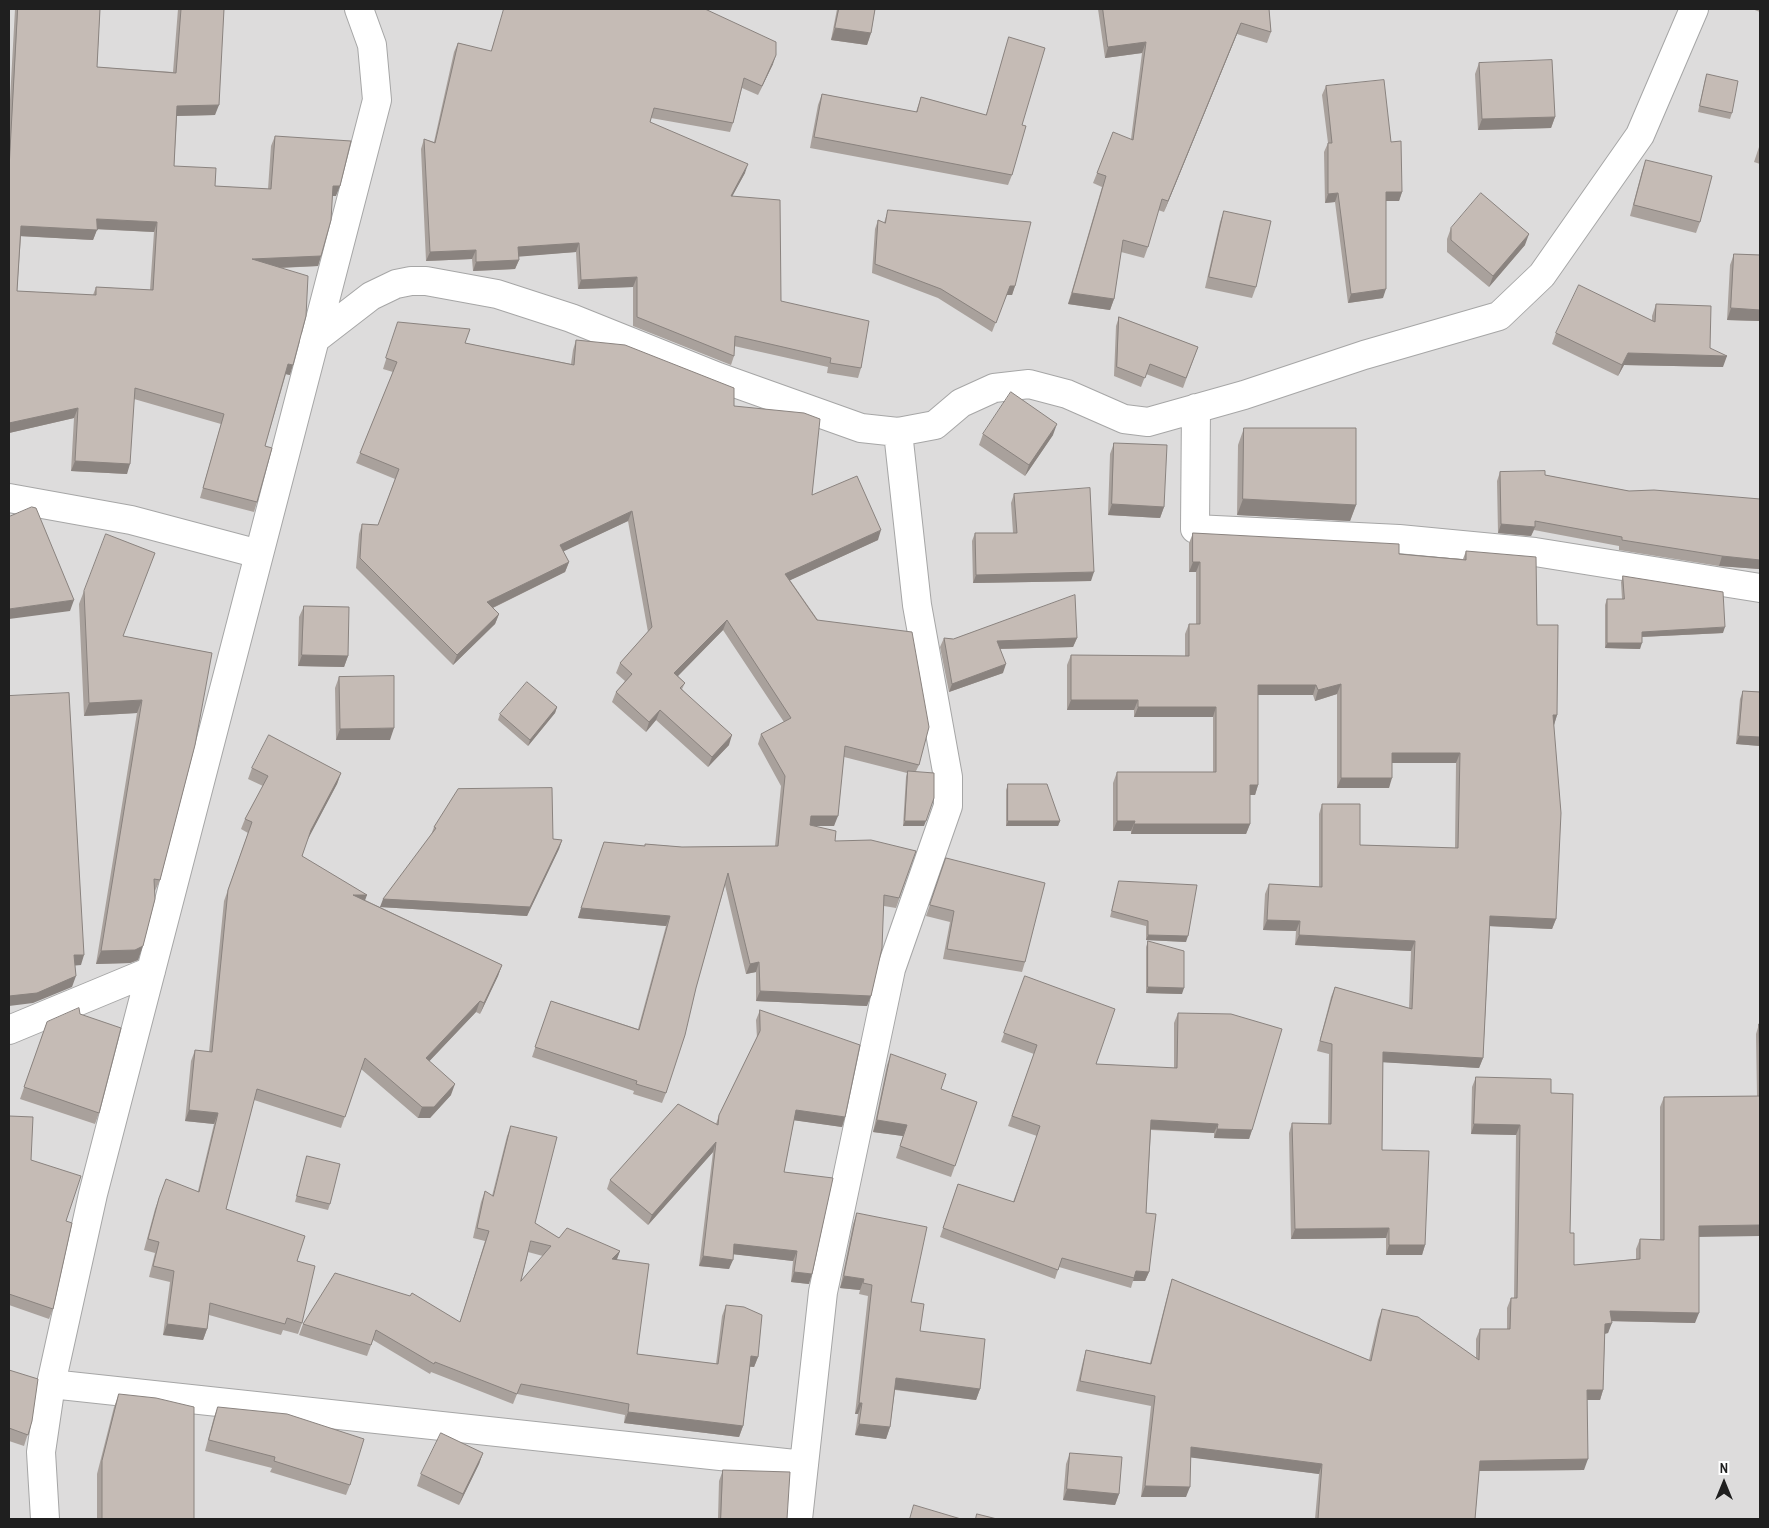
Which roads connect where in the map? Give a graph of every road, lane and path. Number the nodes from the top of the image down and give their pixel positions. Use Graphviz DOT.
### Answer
graph roads {
  1 [pos="359,9"];
  2 [pos="1694,9"];
  3 [pos="314,340"];
  4 [pos="1196,408"];
  5 [pos="898,432"];
  6 [pos="9,498"];
  7 [pos="259,554"];
  8 [pos="1760,588"];
  9 [pos="151,971"];
  10 [pos="9,1030"];
  11 [pos="51,1384"];
  12 [pos="804,1465"];
  13 [pos="45,1519"];
  14 [pos="798,1519"];
  1 -- 3 [label="street"];
  2 -- 4 [label="street"];
  3 -- 5 [label="street"];
  3 -- 7 [label="street"];
  4 -- 5 [label="street"];
  4 -- 8 [label="street"];
  5 -- 12 [label="street"];
  6 -- 7 [label="street"];
  7 -- 9 [label="street"];
  9 -- 10 [label="street"];
  9 -- 11 [label="street"];
  11 -- 12 [label="street"];
  11 -- 13 [label="street"];
  12 -- 14 [label="street"];
}
